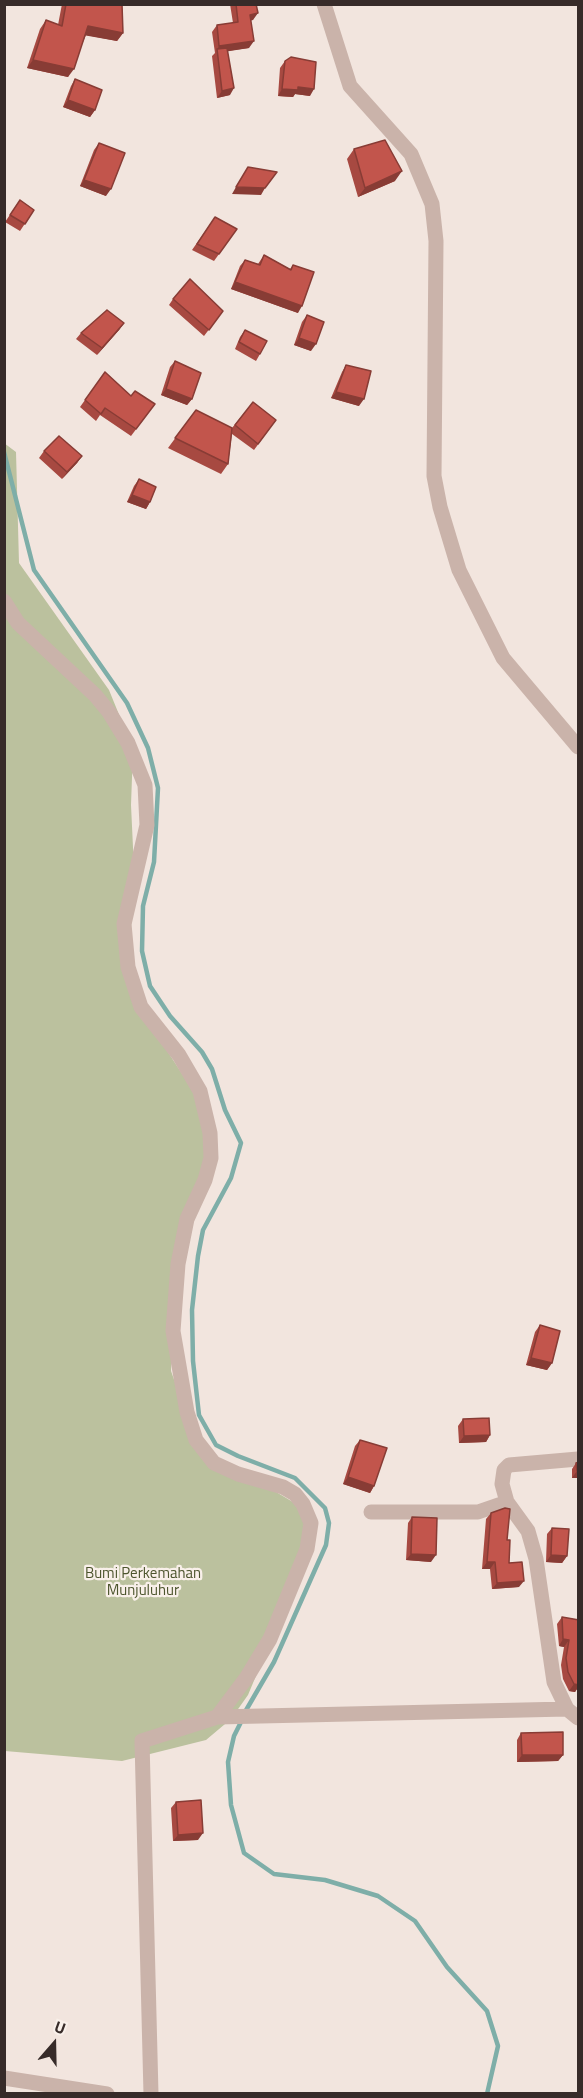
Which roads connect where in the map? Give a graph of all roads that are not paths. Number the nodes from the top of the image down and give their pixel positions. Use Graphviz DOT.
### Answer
graph roads {
  1 [pos="324,4"];
  2 [pos="4,601"];
  3 [pos="579,747"];
  4 [pos="579,1459"];
  5 [pos="507,1502"];
  6 [pos="371,1512"];
  7 [pos="573,1714"];
  8 [pos="223,1717"];
  9 [pos="4,2078"];
  10 [pos="107,2094"];
  11 [pos="151,2094"];
  1 -- 3 [label="street"];
  2 -- 8 [label="street"];
  4 -- 5 [label="street"];
  5 -- 6 [label="street"];
  5 -- 7 [label="street"];
  7 -- 8 [label="street"];
  8 -- 11 [label="street"];
  9 -- 10 [label="street"];
}
